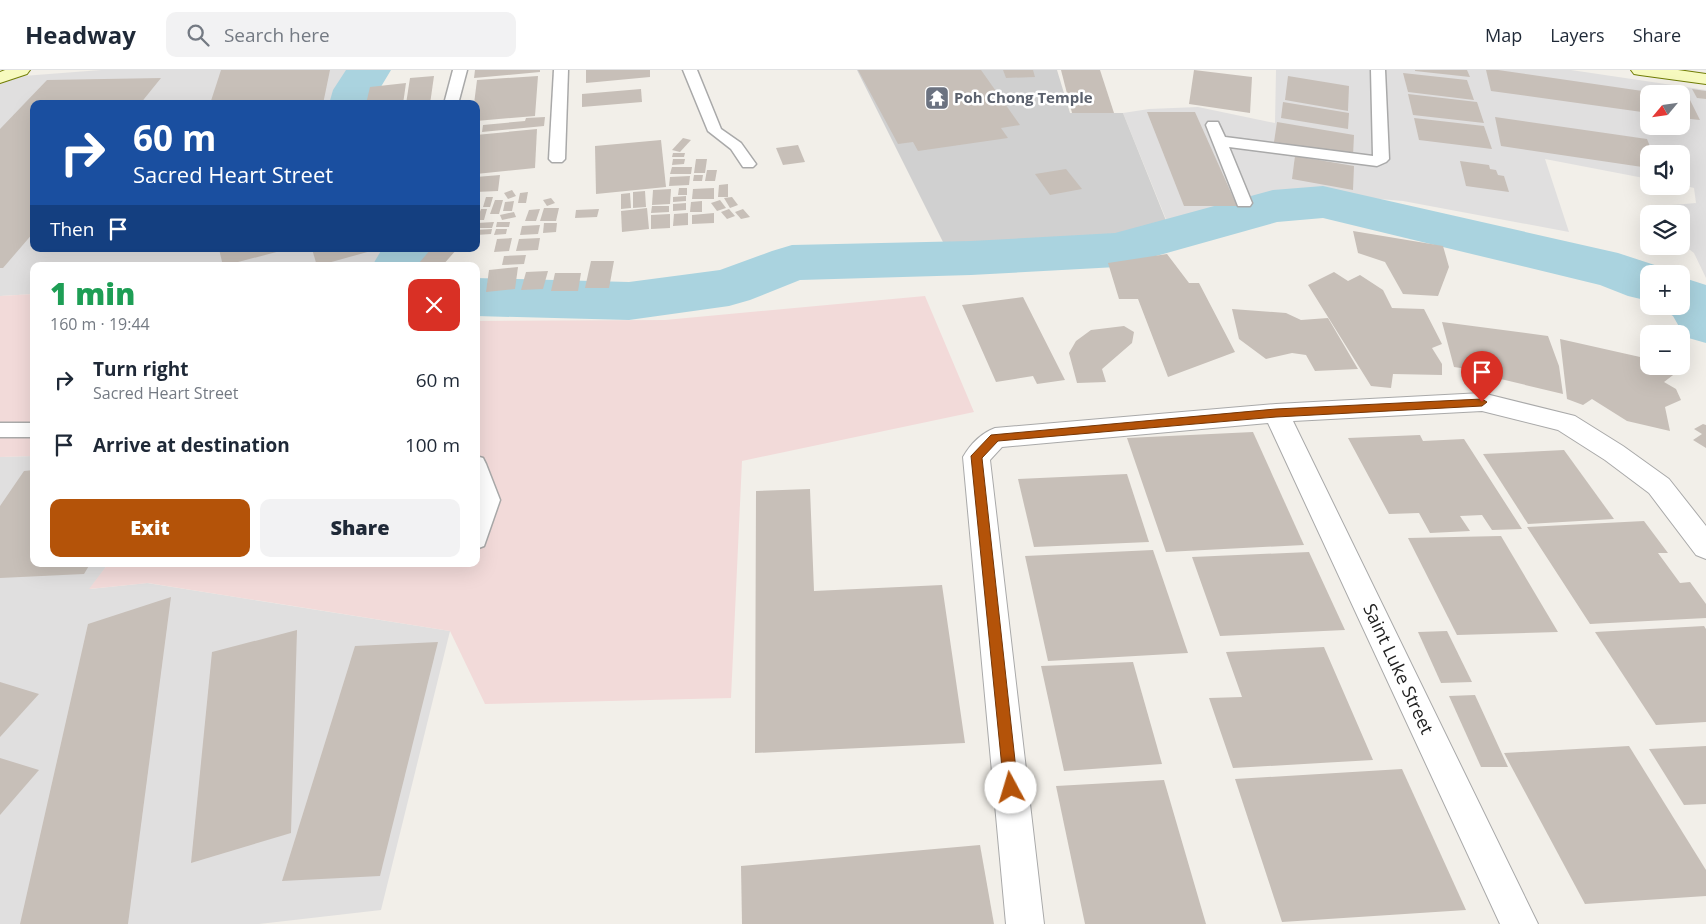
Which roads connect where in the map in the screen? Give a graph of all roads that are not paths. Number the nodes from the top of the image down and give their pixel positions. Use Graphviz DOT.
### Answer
graph roads {
  1 [pos="21,70"];
  2 [pos="460,70"];
  3 [pos="561,70"];
  4 [pos="690,70"];
  5 [pos="1378,70"];
  6 [pos="1640,70"];
  7 [pos="0,78"];
  8 [pos="1706,79"];
  9 [pos="452,100"];
  10 [pos="1213,125"];
  11 [pos="1219,141"];
  12 [pos="557,159"];
  13 [pos="748,164"];
  14 [pos="1244,203"];
  15 [pos="1276,413"];
  16 [pos="0,430"];
  17 [pos="30,430"];
  18 [pos="480,475"];
  19 [pos="480,528"];
  20 [pos="1706,547"];
  21 [pos="1025,924"];
  22 [pos="1519,924"];
  1 -- 7 [label="main road"];
  2 -- 9 [label="lane"];
  3 -- 12 [label="lane"];
  4 -- 13 [label="lane"];
  5 -- 11 [label="lane"];
  6 -- 8 [label="main road"];
  10 -- 11 [label="lane"];
  11 -- 14 [label="lane"];
  15 -- 20 [label="street"];
  15 -- 21 [label="street"];
  15 -- 22 [label="street, Saint Luke Street"];
  16 -- 17 [label="lane"];
  18 -- 19 [label="lane"];
}
